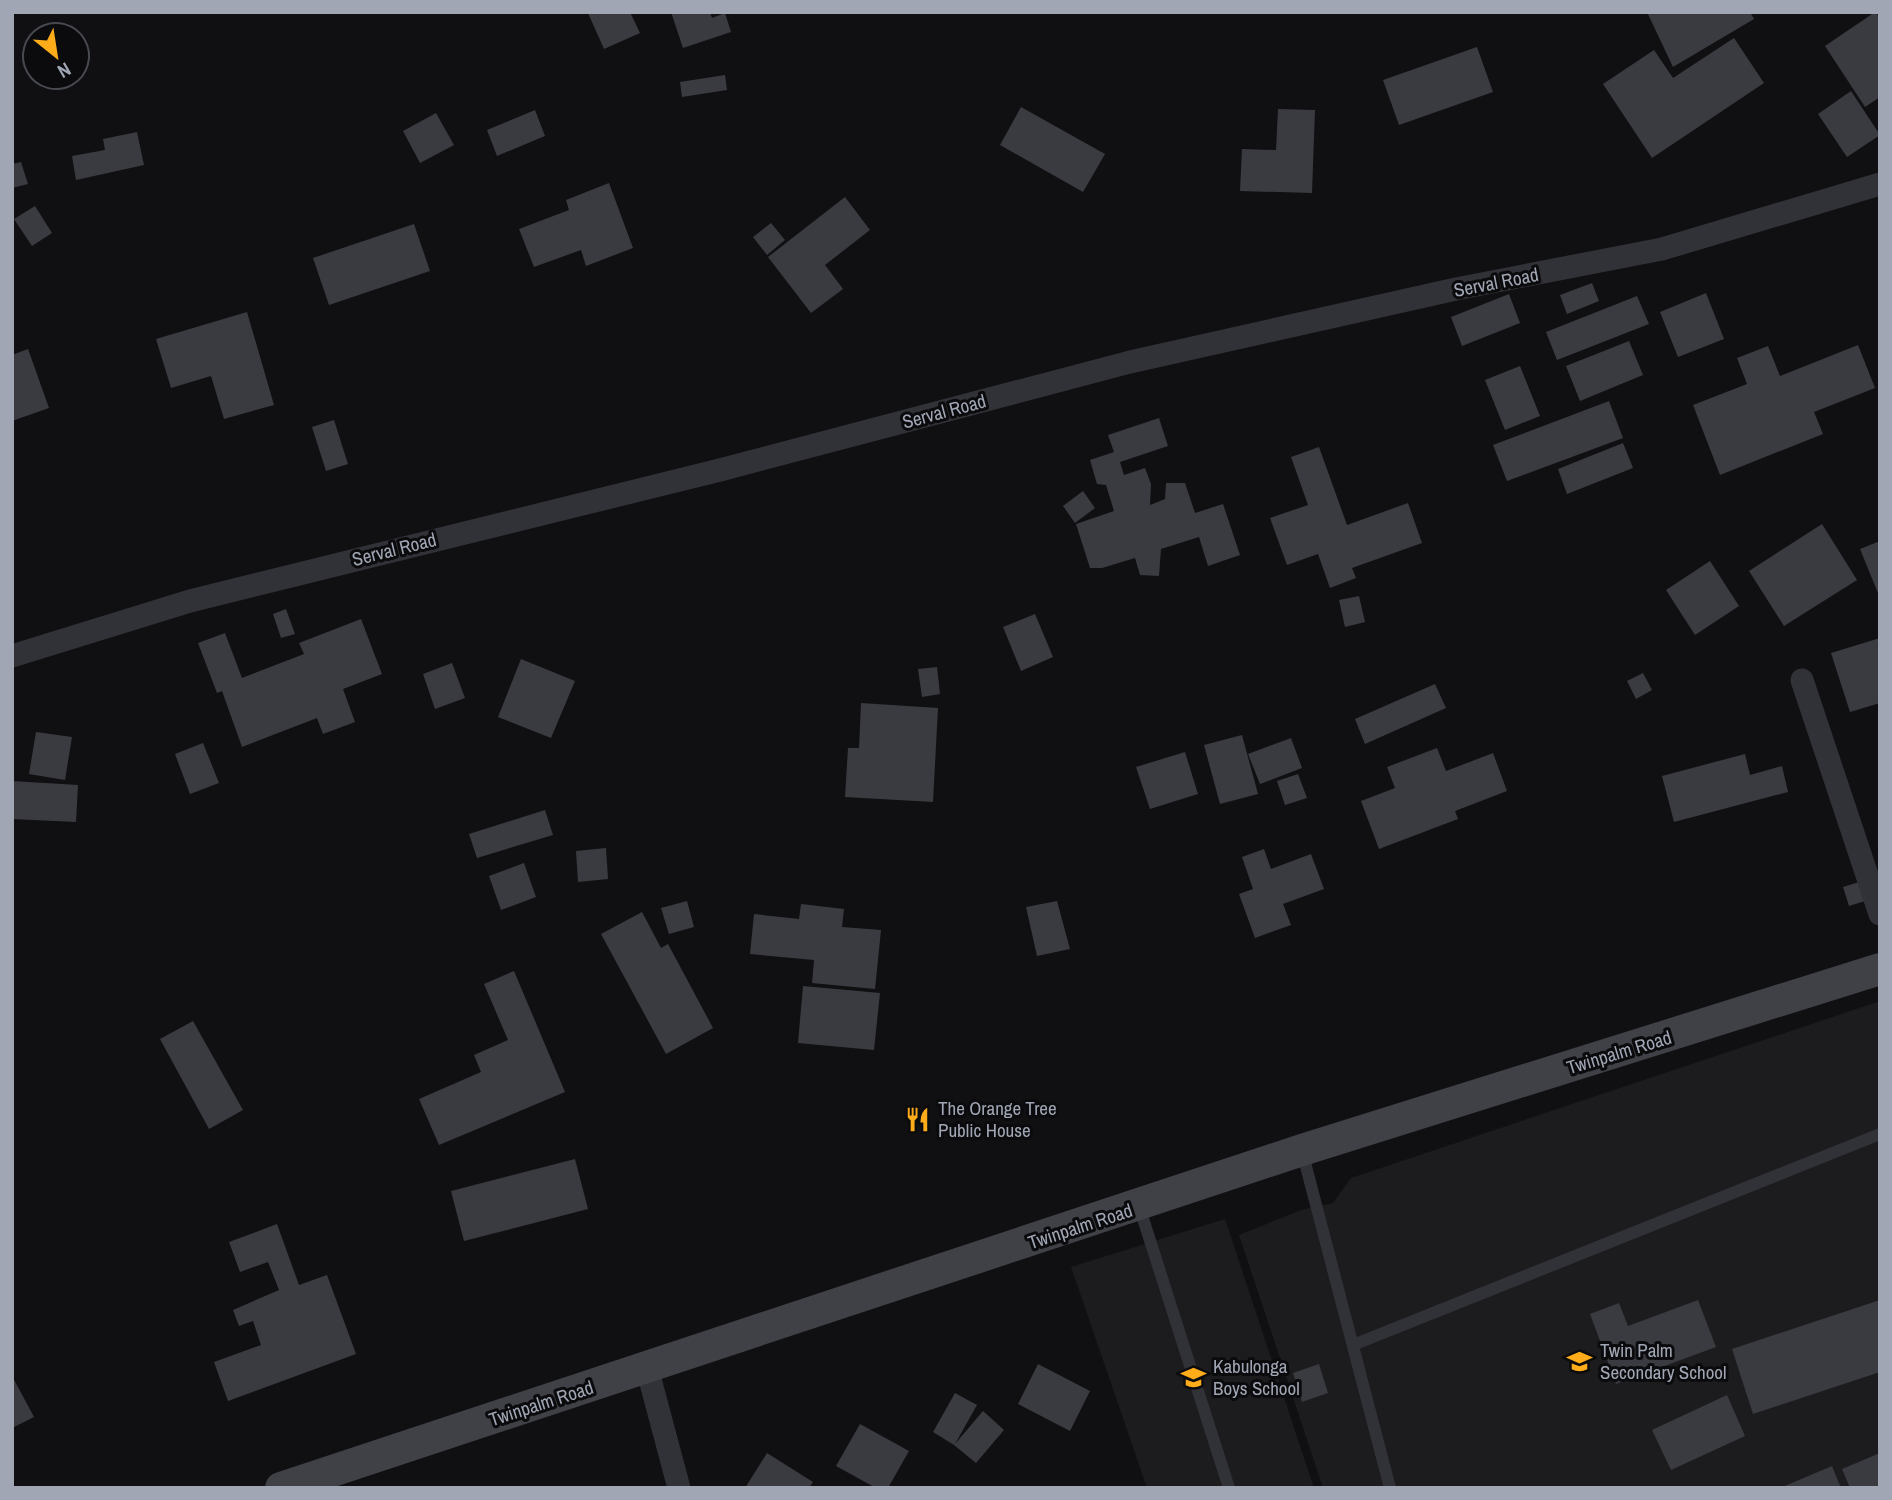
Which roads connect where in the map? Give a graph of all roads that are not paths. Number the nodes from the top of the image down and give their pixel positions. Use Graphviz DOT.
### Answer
graph roads {
  1 [pos="1880,184"];
  2 [pos="12,656"];
  3 [pos="1802,680"];
  4 [pos="1880,914"];
  5 [pos="1880,969"];
  6 [pos="1880,1134"];
  7 [pos="1301,1150"];
  8 [pos="1139,1206"];
  9 [pos="1353,1345"];
  10 [pos="647,1368"];
  11 [pos="281,1488"];
  12 [pos="678,1488"];
  13 [pos="1229,1488"];
  14 [pos="1390,1488"];
  1 -- 2 [label="street, Serval Road"];
  3 -- 4 [label="street"];
  5 -- 7 [label="main road, Twinpalm Road"];
  6 -- 9 [label="lane"];
  7 -- 8 [label="main road, Twinpalm Road"];
  7 -- 9 [label="lane"];
  8 -- 10 [label="main road, Twinpalm Road"];
  8 -- 13 [label="lane"];
  9 -- 14 [label="lane"];
  10 -- 11 [label="main road, Twinpalm Road"];
  10 -- 12 [label="street"];
}
